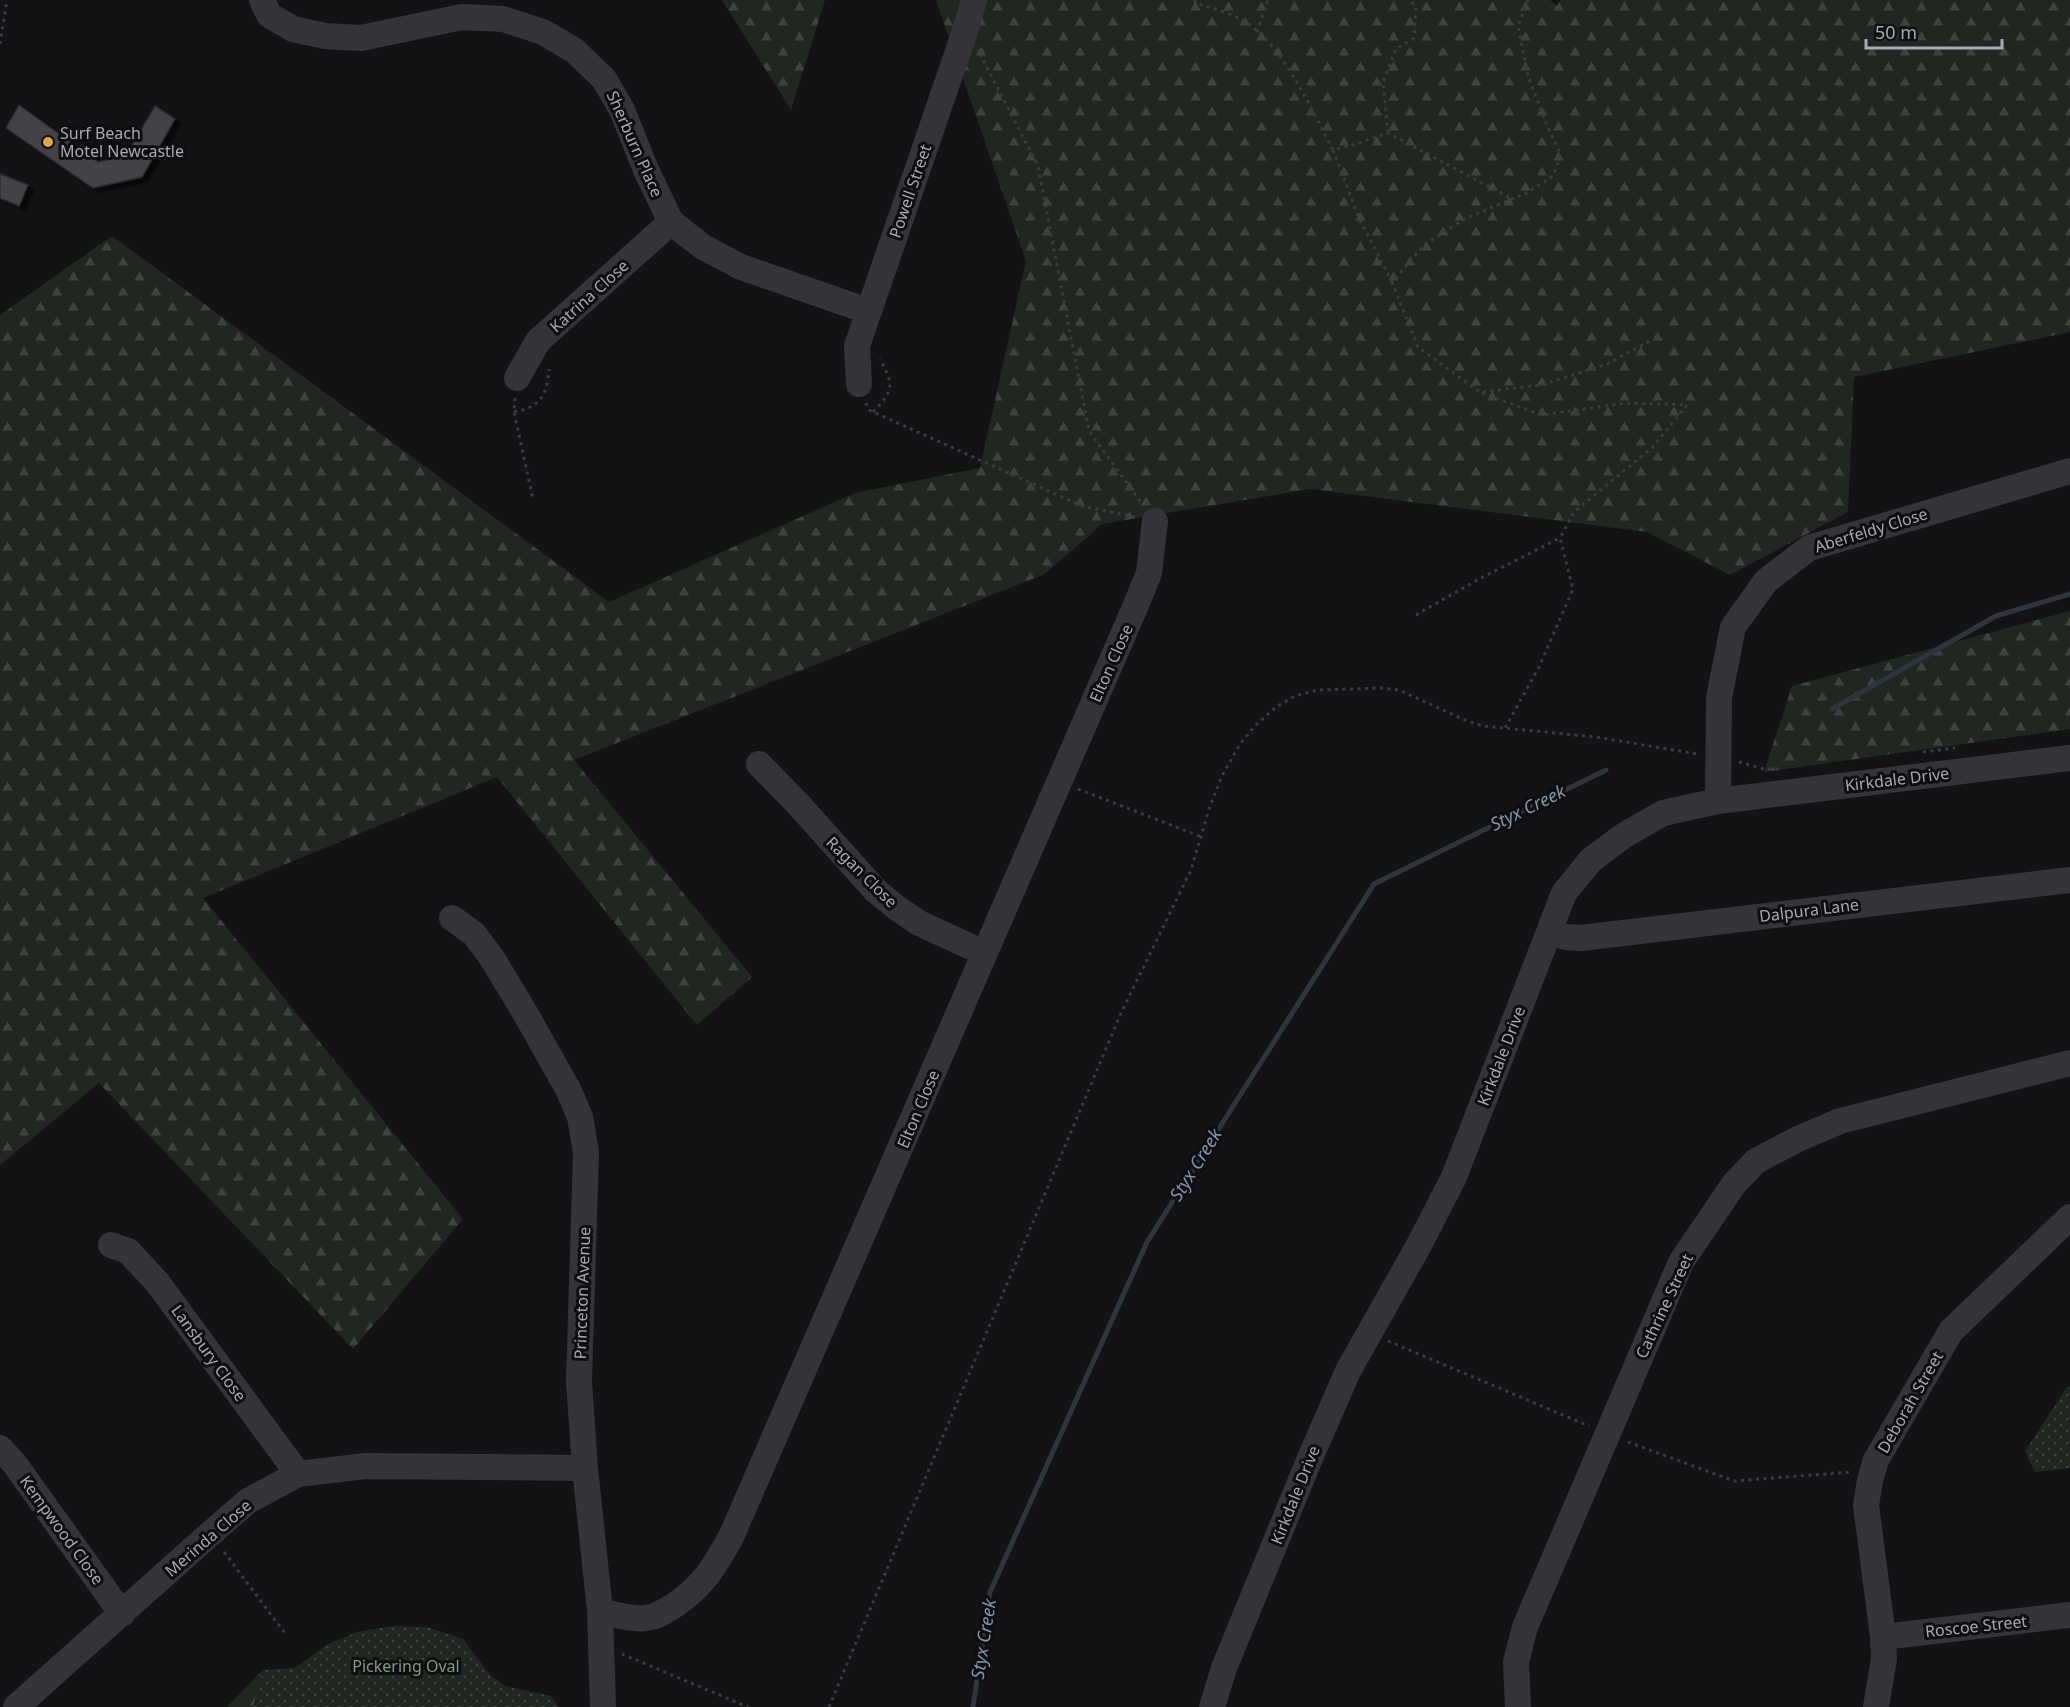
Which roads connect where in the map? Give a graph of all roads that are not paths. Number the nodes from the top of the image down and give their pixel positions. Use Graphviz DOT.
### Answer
graph roads {
  1 [pos="262,0"];
  2 [pos="974,0"];
  3 [pos="671,222"];
  4 [pos="868,310"];
  5 [pos="517,378"];
  6 [pos="859,384"];
  7 [pos="2070,471"];
  8 [pos="1155,521"];
  9 [pos="2070,758"];
  10 [pos="759,765"];
  11 [pos="1718,801"];
  12 [pos="2070,880"];
  13 [pos="452,918"];
  14 [pos="1550,930"];
  15 [pos="984,953"];
  16 [pos="2070,1063"];
  17 [pos="2070,1217"];
  18 [pos="111,1245"];
  19 [pos="0,1448"];
  20 [pos="585,1468"];
  21 [pos="298,1474"];
  22 [pos="600,1611"];
  23 [pos="122,1614"];
  24 [pos="2070,1615"];
  25 [pos="1883,1636"];
  26 [pos="16,1707"];
  27 [pos="603,1707"];
  28 [pos="1212,1707"];
  29 [pos="1518,1707"];
  30 [pos="1876,1707"];
  1 -- 3 [label="street, Sherburn Place"];
  2 -- 4 [label="street, Powell Street"];
  3 -- 4 [label="street, Sherburn Place"];
  3 -- 5 [label="street, Katrina Close"];
  4 -- 6 [label="street, Powell Street"];
  7 -- 11 [label="street, Aberfeldy Close"];
  8 -- 15 [label="street, Elton Close"];
  9 -- 11 [label="street, Kirkdale Drive"];
  10 -- 15 [label="street, Ragan Close"];
  11 -- 14 [label="street, Kirkdale Drive"];
  12 -- 14 [label="street, Dalpura Lane"];
  13 -- 20 [label="street, Princeton Avenue"];
  14 -- 28 [label="street, Kirkdale Drive"];
  15 -- 22 [label="street, Elton Close"];
  16 -- 29 [label="street, Cathrine Street"];
  17 -- 25 [label="street, Deborah Street"];
  18 -- 21 [label="street, Lansbury Close"];
  19 -- 23 [label="street, Kempwood Close"];
  20 -- 21 [label="street, Merinda Close"];
  20 -- 22 [label="street, Princeton Avenue"];
  21 -- 23 [label="street, Merinda Close"];
  22 -- 27 [label="street, Princeton Avenue"];
  23 -- 26 [label="street, Merinda Close"];
  24 -- 25 [label="street, Roscoe Street"];
  25 -- 30 [label="street, Deborah Street"];
}
